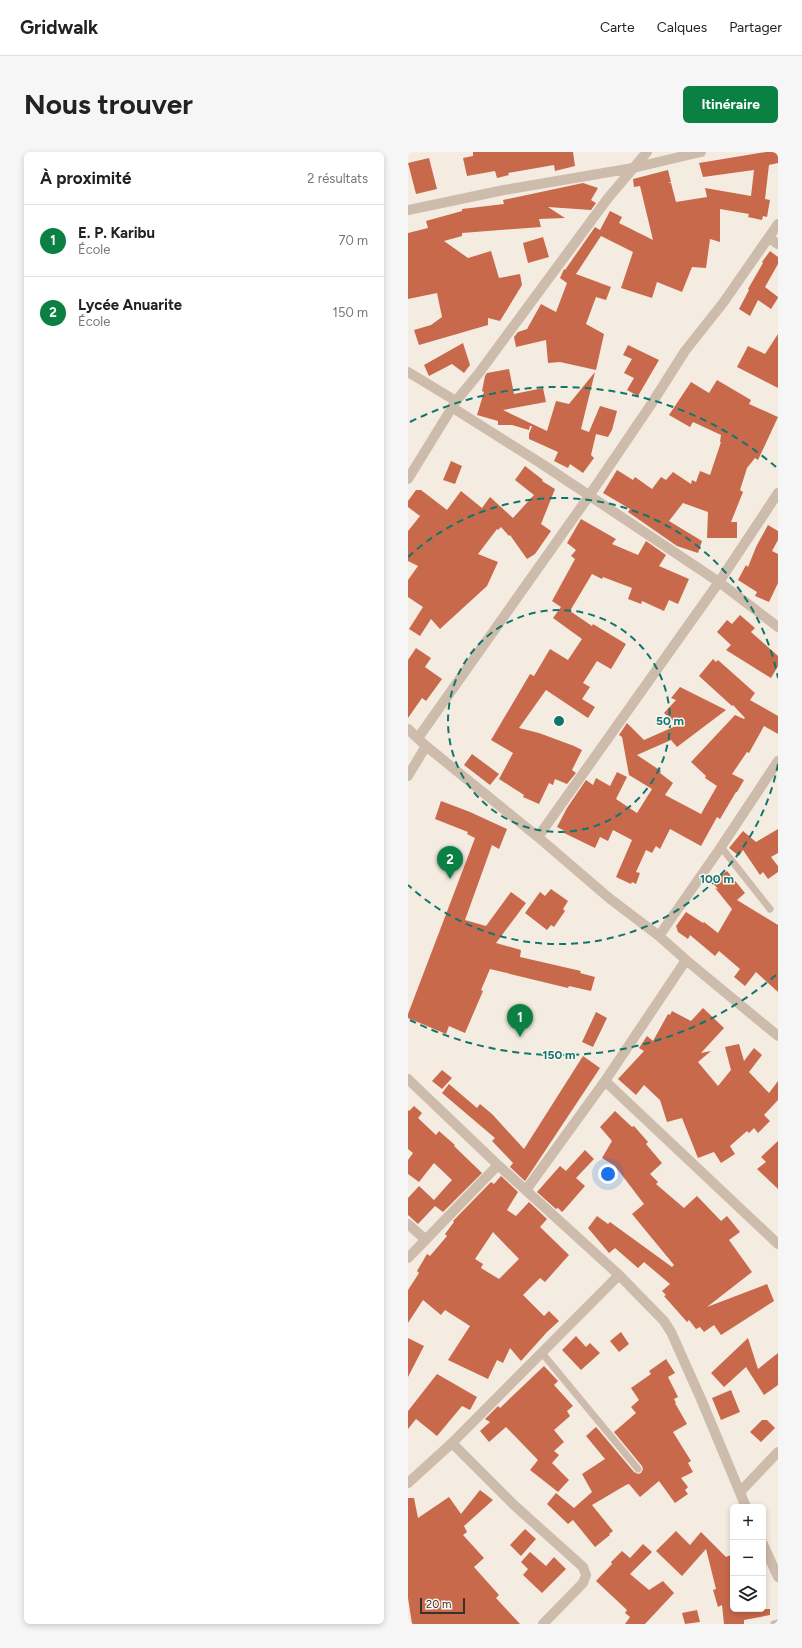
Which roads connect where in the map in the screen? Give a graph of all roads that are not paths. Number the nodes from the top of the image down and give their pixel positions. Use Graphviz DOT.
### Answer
graph roads {
  1 [pos="647,152"];
  2 [pos="701,152"];
  3 [pos="633,168"];
  4 [pos="408,210"];
  5 [pos="778,224"];
  6 [pos="769,238"];
  7 [pos="778,244"];
  8 [pos="408,372"];
  9 [pos="454,404"];
  10 [pos="408,480"];
  11 [pos="778,493"];
  12 [pos="589,496"];
  13 [pos="719,582"];
  14 [pos="778,628"];
  15 [pos="408,729"];
  16 [pos="418,738"];
  17 [pos="426,746"];
  18 [pos="778,761"];
  19 [pos="408,776"];
  20 [pos="538,837"];
  21 [pos="721,847"];
  22 [pos="770,909"];
  23 [pos="659,936"];
  24 [pos="686,960"];
  25 [pos="778,1036"];
  26 [pos="408,1079"];
  27 [pos="605,1081"];
  28 [pos="498,1165"];
  29 [pos="526,1190"];
  30 [pos="408,1224"];
  31 [pos="426,1240"];
  32 [pos="778,1244"];
  33 [pos="408,1258"];
  34 [pos="619,1275"];
  35 [pos="542,1353"];
  36 [pos="452,1443"];
  37 [pos="778,1452"];
  38 [pos="638,1468"];
  39 [pos="408,1483"];
  40 [pos="740,1492"];
  41 [pos="745,1504"];
  42 [pos="766,1550"];
  43 [pos="778,1576"];
  44 [pos="543,1624"];
  45 [pos="774,1624"];
  46 [pos="778,1624"];
  1 -- 3 [label="street"];
  2 -- 3 [label="street"];
  3 -- 4 [label="street"];
  3 -- 9 [label="street"];
  5 -- 6 [label="street"];
  6 -- 7 [label="street"];
  6 -- 12 [label="street"];
  8 -- 9 [label="street"];
  9 -- 10 [label="street"];
  9 -- 12 [label="street"];
  11 -- 13 [label="street"];
  12 -- 13 [label="street"];
  12 -- 16 [label="street"];
  13 -- 14 [label="street"];
  13 -- 20 [label="street"];
  15 -- 16 [label="street"];
  16 -- 17 [label="street"];
  17 -- 19 [label="street"];
  17 -- 20 [label="street"];
  18 -- 21 [label="street"];
  20 -- 23 [label="street"];
  21 -- 22 [label="lane"];
  21 -- 23 [label="street"];
  23 -- 24 [label="street"];
  24 -- 25 [label="street"];
  24 -- 27 [label="street"];
  26 -- 28 [label="street"];
  27 -- 29 [label="street"];
  27 -- 32 [label="street"];
  28 -- 29 [label="street"];
  28 -- 31 [label="street"];
  29 -- 34 [label="street"];
  30 -- 31 [label="street"];
  31 -- 33 [label="street"];
  34 -- 35 [label="street"];
  34 -- 40 [label="street"];
  35 -- 36 [label="street"];
  35 -- 38 [label="lane"];
  36 -- 39 [label="street"];
  36 -- 44 [label="street"];
  37 -- 40 [label="street"];
  40 -- 41 [label="street"];
  42 -- 43 [label="street"];
  45 -- 46 [label="lane"];
}
